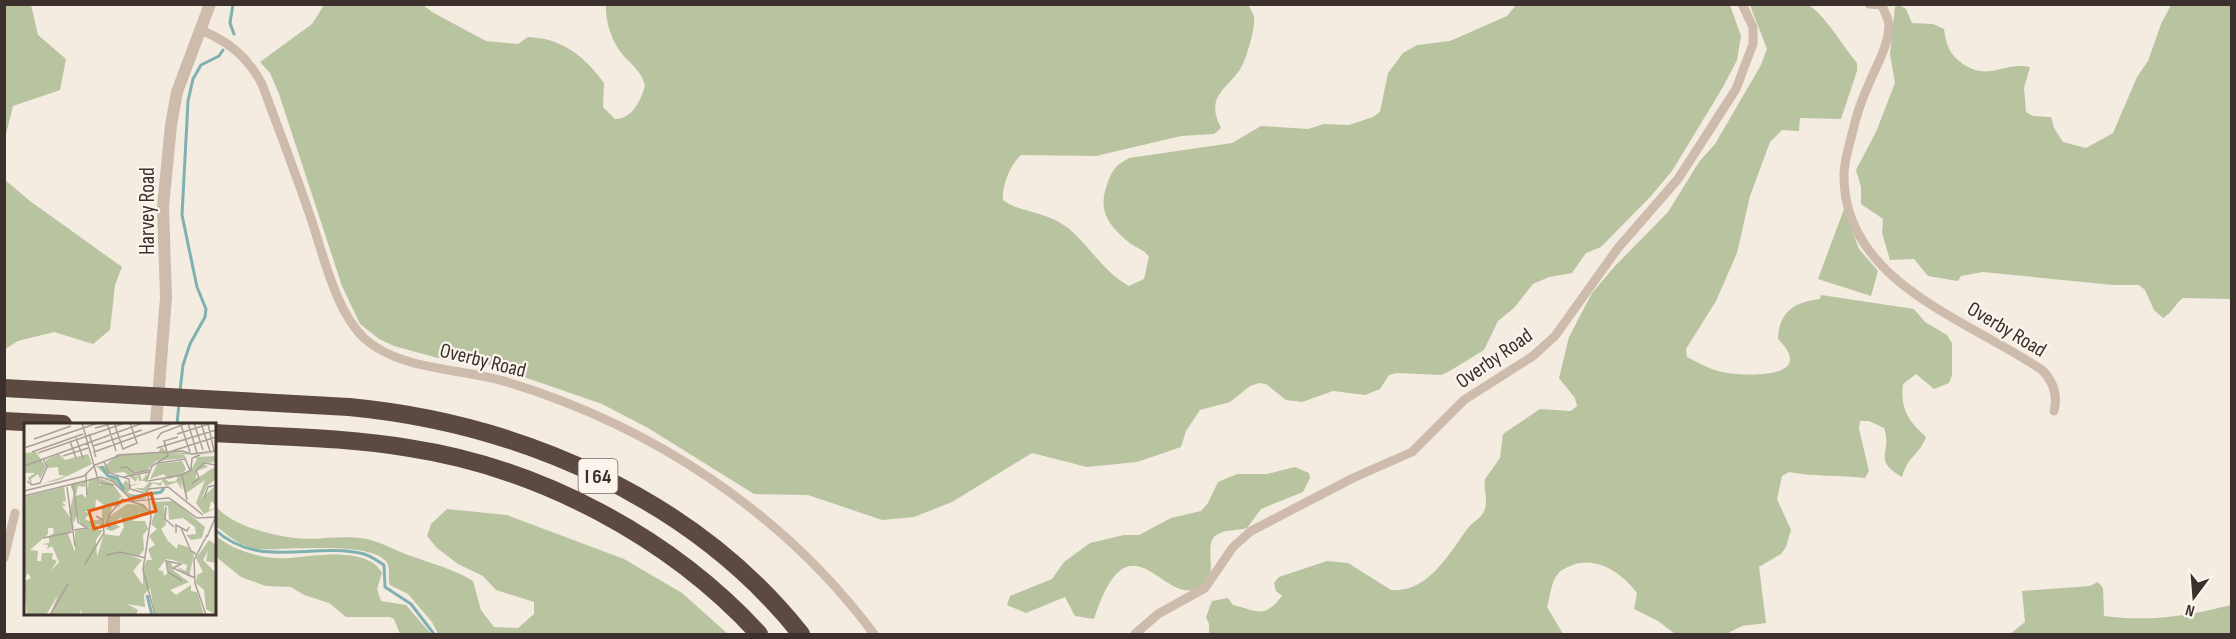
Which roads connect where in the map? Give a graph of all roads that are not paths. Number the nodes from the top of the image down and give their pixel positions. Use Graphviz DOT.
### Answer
graph roads {
  1 [pos="210,4"];
  2 [pos="1742,4"];
  3 [pos="1869,4"];
  4 [pos="1882,5"];
  5 [pos="201,30"];
  6 [pos="4,388"];
  7 [pos="2054,411"];
  8 [pos="4,421"];
  9 [pos="43,423"];
  10 [pos="156,423"];
  11 [pos="216,433"];
  12 [pos="15,513"];
  13 [pos="4,558"];
  14 [pos="114,615"];
  15 [pos="114,634"];
  16 [pos="759,634"];
  17 [pos="801,634"];
  18 [pos="874,634"];
  19 [pos="1135,634"];
  1 -- 5 [label="street, Harvey Road"];
  2 -- 19 [label="street, Overby Road"];
  3 -- 4 [label="street, Overby Road"];
  4 -- 7 [label="street, Overby Road"];
  5 -- 10 [label="street, Harvey Road"];
  5 -- 18 [label="street, Overby Road"];
  6 -- 17 [label="highway, I 64, bridge"];
  8 -- 9 [label="highway"];
  11 -- 16 [label="highway, I 64"];
  12 -- 13 [label="street"];
  14 -- 15 [label="street"];
}
